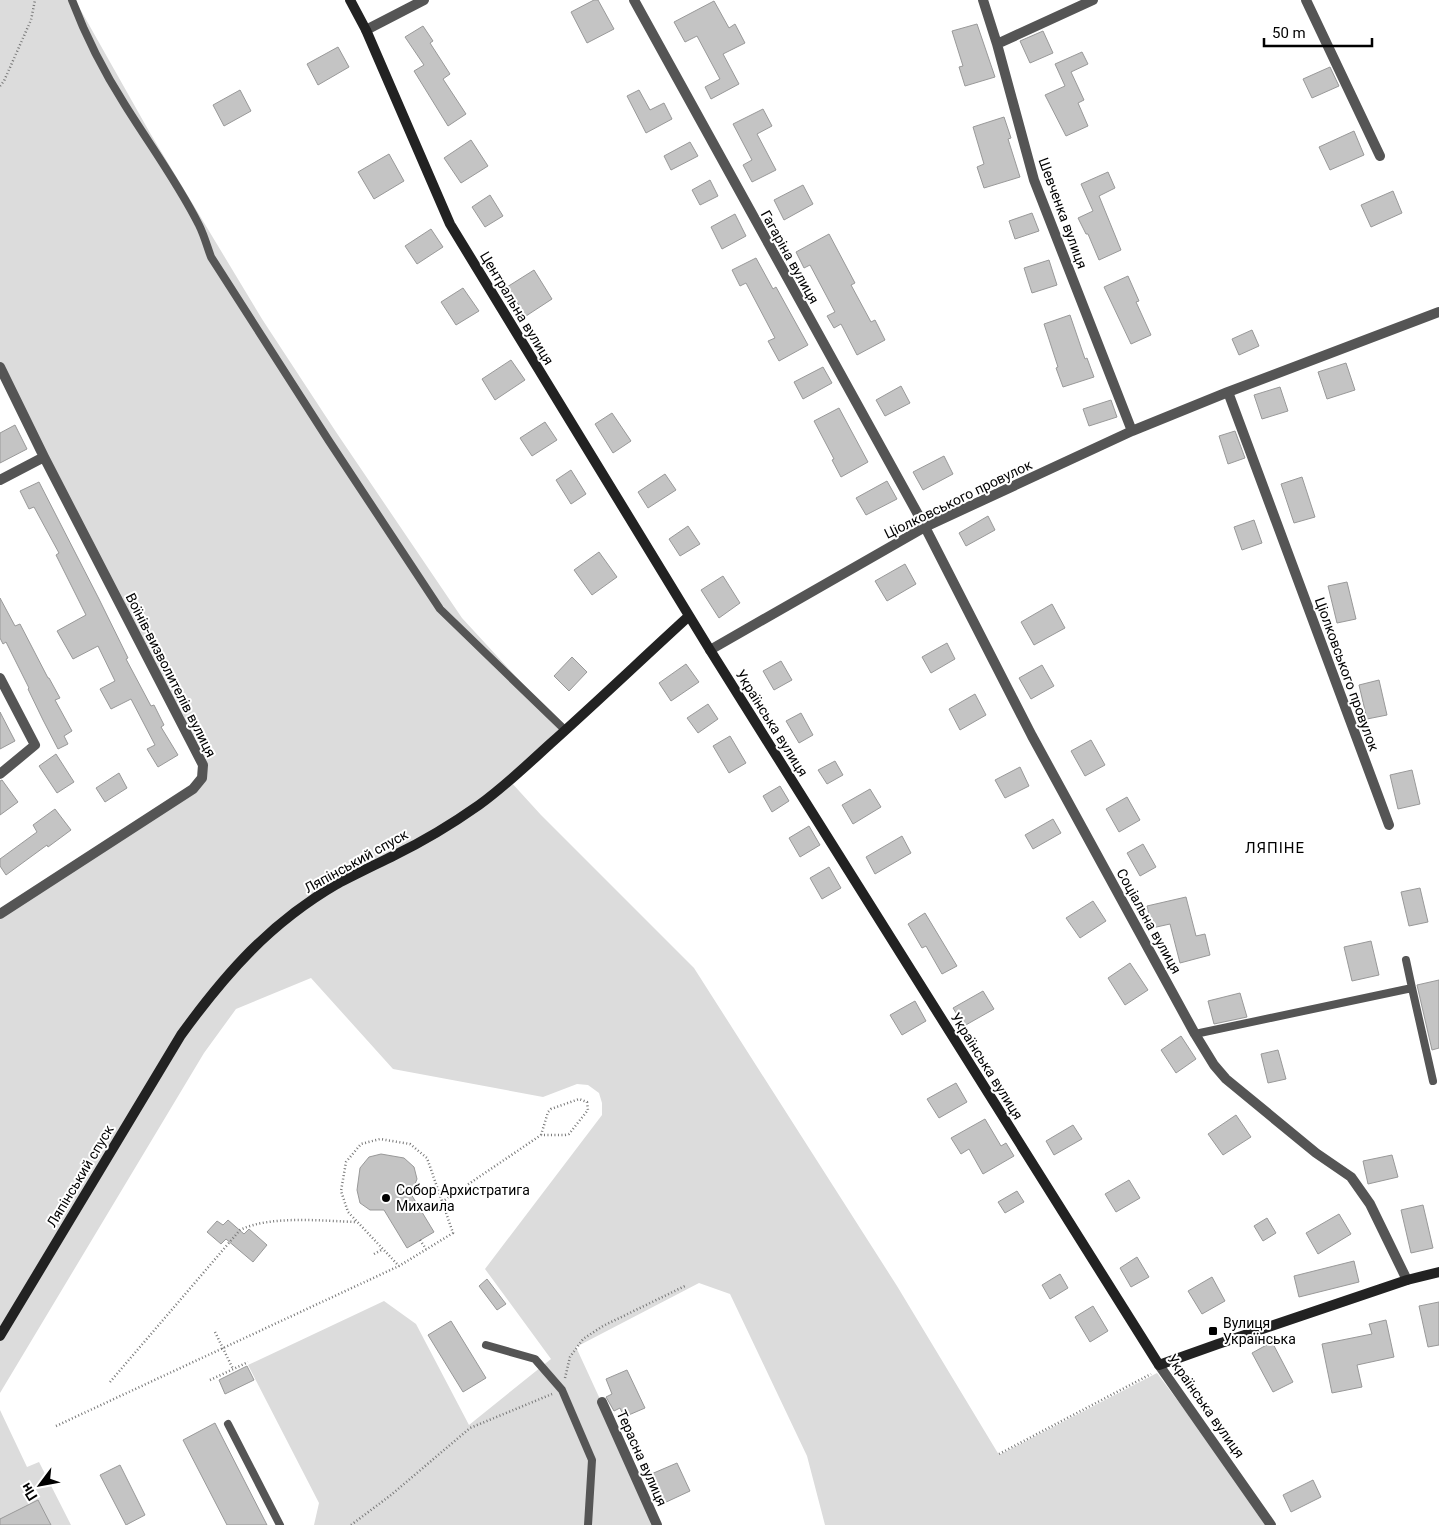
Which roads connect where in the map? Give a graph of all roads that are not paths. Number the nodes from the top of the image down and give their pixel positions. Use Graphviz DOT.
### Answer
graph roads {
  1 [pos="72,0"];
  2 [pos="350,0"];
  3 [pos="424,0"];
  4 [pos="634,0"];
  5 [pos="983,0"];
  6 [pos="1092,0"];
  7 [pos="1306,0"];
  8 [pos="366,30"];
  9 [pos="997,44"];
  10 [pos="1380,156"];
  11 [pos="1439,312"];
  12 [pos="0,366"];
  13 [pos="1228,392"];
  14 [pos="1132,431"];
  15 [pos="44,457"];
  16 [pos="0,480"];
  17 [pos="925,527"];
  18 [pos="689,616"];
  19 [pos="710,650"];
  20 [pos="0,678"];
  21 [pos="565,730"];
  22 [pos="0,774"];
  23 [pos="1389,826"];
  24 [pos="0,914"];
  25 [pos="1406,960"];
  26 [pos="1412,988"];
  27 [pos="1195,1034"];
  28 [pos="1433,1081"];
  29 [pos="1439,1272"];
  30 [pos="1408,1280"];
  31 [pos="0,1336"];
  32 [pos="486,1345"];
  33 [pos="1160,1367"];
  34 [pos="602,1402"];
  35 [pos="228,1424"];
  36 [pos="280,1525"];
  37 [pos="588,1525"];
  38 [pos="657,1525"];
  39 [pos="1271,1525"];
  1 -- 21 [label="lane"];
  2 -- 8 [label="street, Центральна вулиця"];
  3 -- 8 [label="street"];
  4 -- 17 [label="street, Гагаріна вулиця"];
  5 -- 9 [label="street, Шевченка вулиця"];
  6 -- 9 [label="street"];
  7 -- 10 [label="street"];
  8 -- 18 [label="street, Центральна вулиця"];
  9 -- 14 [label="street, Шевченка вулиця"];
  11 -- 13 [label="street, Ціолковського провулок"];
  12 -- 15 [label="street, Воїнів-визволителів вулиця"];
  13 -- 14 [label="street, Ціолковського провулок"];
  13 -- 23 [label="street, Ціолковського провулок"];
  14 -- 17 [label="street, Ціолковського провулок"];
  15 -- 16 [label="street"];
  15 -- 24 [label="street, Воїнів-визволителів вулиця"];
  17 -- 19 [label="street, Ціолковського провулок"];
  17 -- 27 [label="street, Соціальна вулиця"];
  18 -- 19 [label="street, Українська вулиця"];
  18 -- 21 [label="street, Ляпінський спуск"];
  19 -- 33 [label="street, Українська вулиця"];
  20 -- 22 [label="street"];
  21 -- 31 [label="street, Ляпінський спуск"];
  25 -- 26 [label="lane"];
  26 -- 27 [label="lane"];
  26 -- 28 [label="lane"];
  27 -- 30 [label="street, Соціальна вулиця"];
  29 -- 30 [label="street"];
  30 -- 33 [label="street"];
  32 -- 37 [label="lane"];
  33 -- 39 [label="street, Українська вулиця"];
  34 -- 38 [label="street, Терасна вулиця"];
  35 -- 36 [label="lane"];
}
